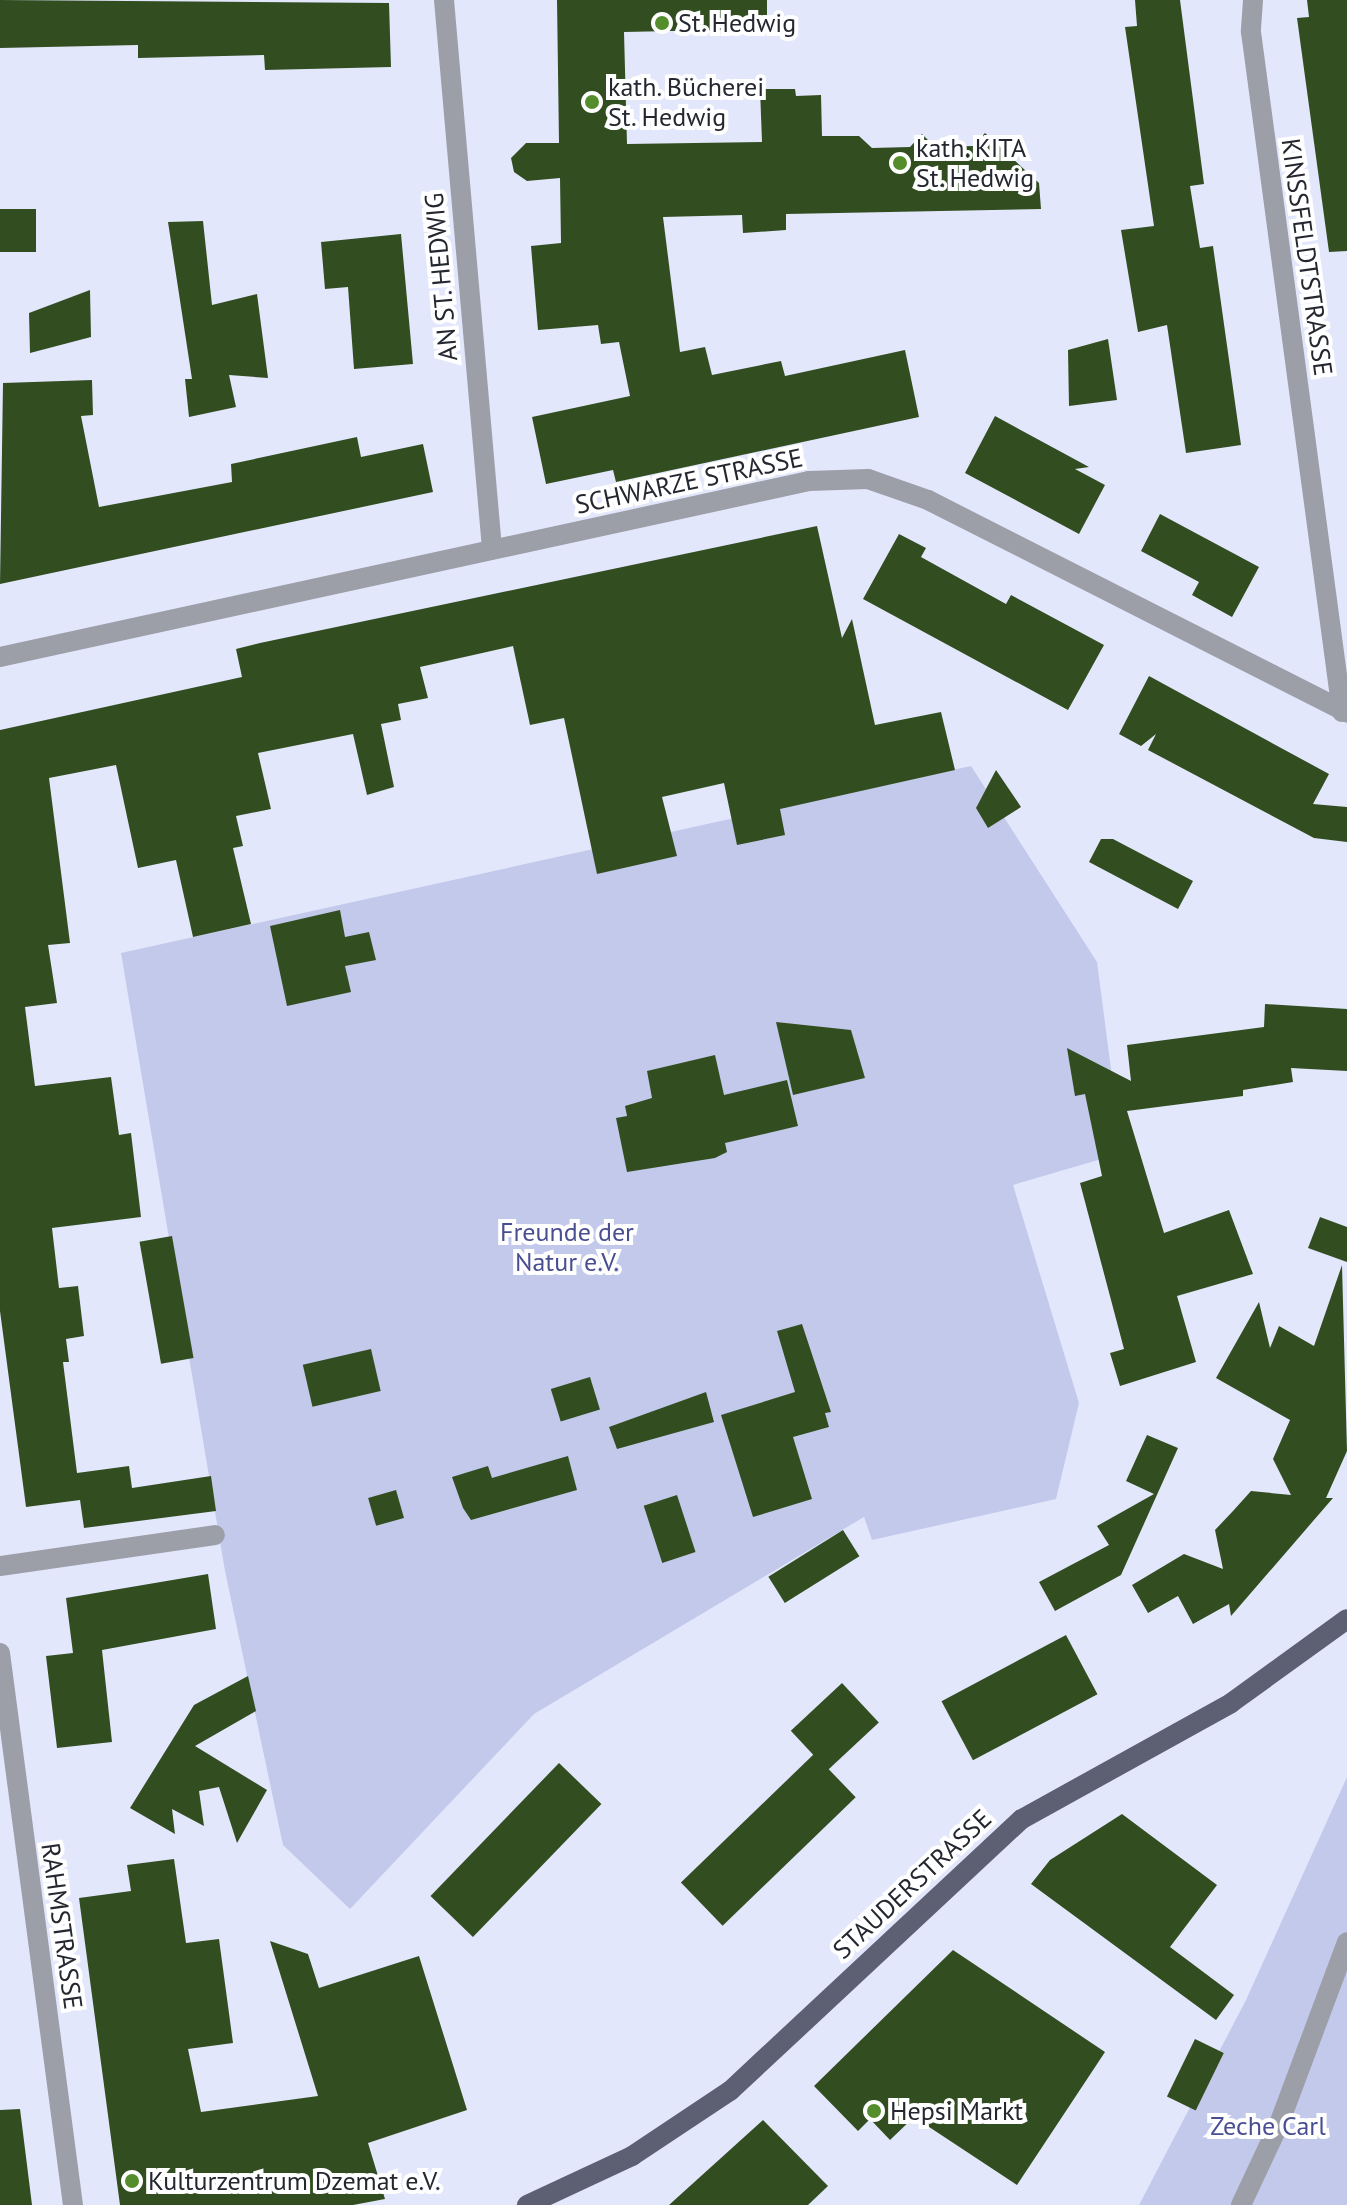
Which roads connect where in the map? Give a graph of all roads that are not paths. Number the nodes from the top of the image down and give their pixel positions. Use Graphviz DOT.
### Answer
graph roads {
  1 [pos="444,0"];
  2 [pos="1253,0"];
  3 [pos="492,549"];
  4 [pos="0,657"];
  5 [pos="1344,712"];
  6 [pos="215,1535"];
  7 [pos="0,1566"];
  8 [pos="1347,1619"];
  9 [pos="0,1653"];
  10 [pos="1347,1942"];
  11 [pos="73,2205"];
  12 [pos="527,2205"];
  13 [pos="1241,2205"];
  1 -- 3 [label="street, AN ST. HEDWIG"];
  2 -- 5 [label="street, KINSSFELDTSTRASSE"];
  3 -- 4 [label="street, SCHWARZE STRASSE"];
  3 -- 5 [label="street, SCHWARZE STRASSE"];
  6 -- 7 [label="street"];
  8 -- 12 [label="main road, STAUDERSTRASSE"];
  9 -- 11 [label="street, RAHMSTRASSE"];
  10 -- 13 [label="street"];
}
